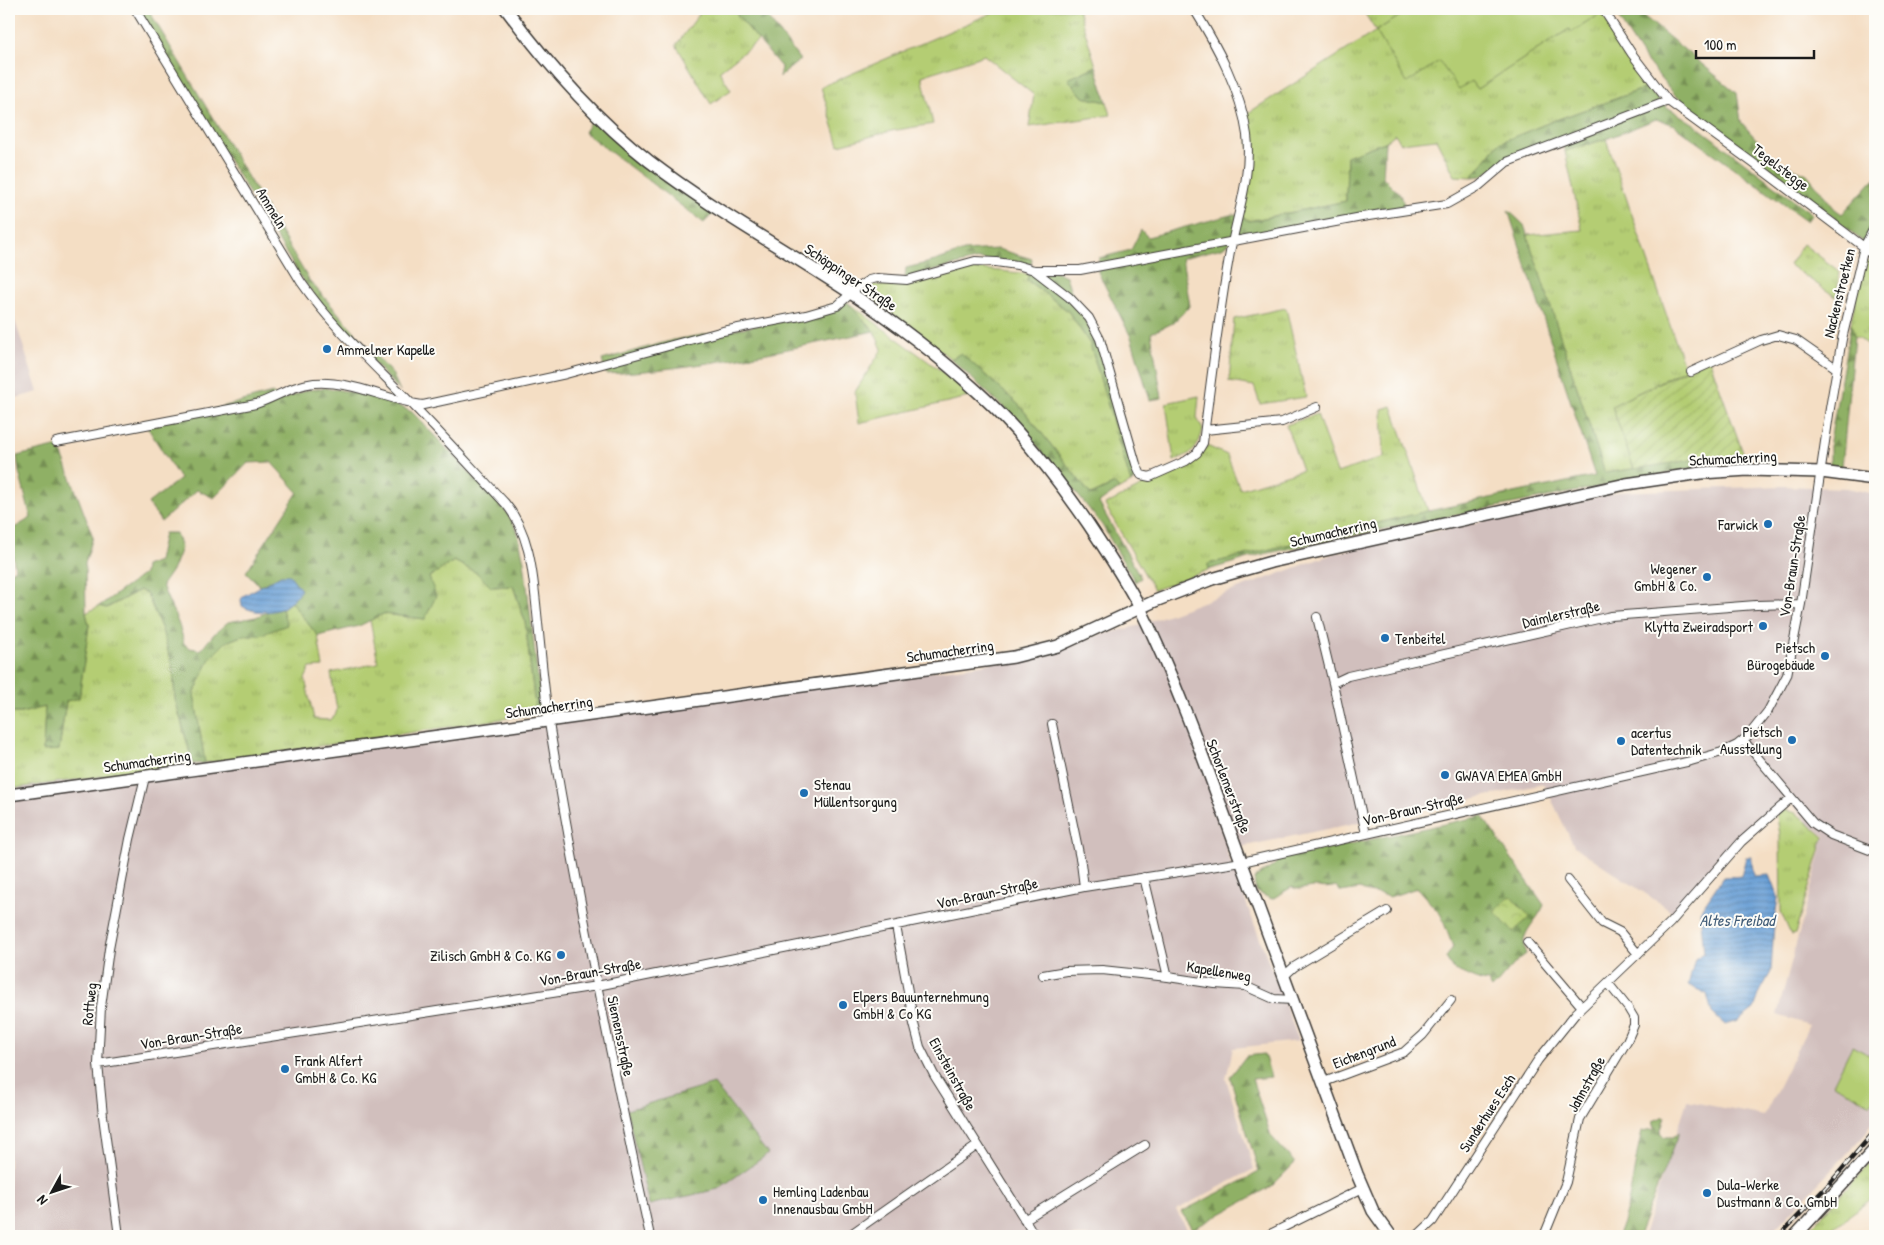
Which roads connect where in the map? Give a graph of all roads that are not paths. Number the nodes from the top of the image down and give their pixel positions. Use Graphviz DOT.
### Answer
graph roads {
  1 [pos="135,9"];
  2 [pos="506,9"];
  3 [pos="1194,9"];
  4 [pos="1603,9"];
  5 [pos="1668,101"];
  6 [pos="1875,226"];
  7 [pos="1232,242"];
  8 [pos="1864,247"];
  9 [pos="1875,258"];
  10 [pos="1034,270"];
  11 [pos="851,294"];
  12 [pos="1836,368"];
  13 [pos="1691,372"];
  14 [pos="411,403"];
  15 [pos="1317,408"];
  16 [pos="1205,430"];
  17 [pos="56,442"];
  18 [pos="1821,472"];
  19 [pos="1875,479"];
  20 [pos="1801,604"];
  21 [pos="1140,609"];
  22 [pos="1317,617"];
  23 [pos="1333,683"];
  24 [pos="549,722"];
  25 [pos="1052,724"];
  26 [pos="1743,740"];
  27 [pos="146,777"];
  28 [pos="9,796"];
  29 [pos="1791,798"];
  30 [pos="1366,834"];
  31 [pos="1875,852"];
  32 [pos="1242,862"];
  33 [pos="1144,877"];
  34 [pos="1568,880"];
  35 [pos="1084,887"];
  36 [pos="1387,911"];
  37 [pos="896,926"];
  38 [pos="1528,942"];
  39 [pos="1638,954"];
  40 [pos="1043,975"];
  41 [pos="1284,976"];
  42 [pos="1168,977"];
  43 [pos="1608,983"];
  44 [pos="596,986"];
  45 [pos="1294,1000"];
  46 [pos="1451,1000"];
  47 [pos="1582,1007"];
  48 [pos="98,1064"];
  49 [pos="1324,1082"];
  50 [pos="978,1145"];
  51 [pos="1146,1145"];
  52 [pos="1875,1149"];
  53 [pos="1363,1188"];
  54 [pos="1024,1220"];
  55 [pos="119,1236"];
  56 [pos="650,1236"];
  57 [pos="848,1236"];
  58 [pos="1035,1236"];
  59 [pos="1266,1236"];
  60 [pos="1391,1236"];
  61 [pos="1417,1236"];
  62 [pos="1544,1236"];
  63 [pos="1795,1236"];
  1 -- 14 [label="street, Ammeln"];
  2 -- 11 [label="main road, Schöppinger Straße"];
  3 -- 7 [label="street"];
  4 -- 5 [label="street, Tegelstegge"];
  5 -- 7 [label="street"];
  5 -- 8 [label="street, Tegelstegge"];
  6 -- 8 [label="street, Nackenstroetken"];
  7 -- 10 [label="street"];
  7 -- 16 [label="street"];
  8 -- 9 [label="street, Tegelstegge"];
  8 -- 12 [label="street, Nackenstroetken"];
  10 -- 11 [label="street"];
  10 -- 16 [label="street"];
  11 -- 14 [label="street"];
  11 -- 21 [label="main road, Schöppinger Straße"];
  12 -- 13 [label="street, Nackenstroetken"];
  12 -- 18 [label="street, Nackenstroetken"];
  14 -- 17 [label="street"];
  14 -- 24 [label="street, Ammeln"];
  15 -- 16 [label="street"];
  18 -- 19 [label="main road, Schumacherring"];
  18 -- 20 [label="street, Von-Braun-Straße"];
  18 -- 21 [label="main road, Schumacherring"];
  20 -- 23 [label="street, Daimlerstraße"];
  20 -- 26 [label="street, Von-Braun-Straße"];
  21 -- 24 [label="main road, Schumacherring"];
  21 -- 32 [label="main road, Schorlemerstraße"];
  22 -- 23 [label="street"];
  23 -- 30 [label="street"];
  24 -- 27 [label="main road, Schumacherring"];
  24 -- 44 [label="street, Siemensstraße"];
  25 -- 35 [label="street"];
  26 -- 29 [label="street"];
  26 -- 30 [label="street, Von-Braun-Straße"];
  27 -- 28 [label="main road, Schumacherring"];
  27 -- 48 [label="street, Rottweg"];
  29 -- 31 [label="street"];
  29 -- 39 [label="street, Sunderhues Esch"];
  30 -- 32 [label="street, Von-Braun-Straße"];
  32 -- 33 [label="street, Von-Braun-Straße"];
  32 -- 41 [label="main road, Schorlemerstraße"];
  33 -- 35 [label="street, Von-Braun-Straße"];
  33 -- 42 [label="street, Kapellenweg"];
  34 -- 39 [label="street"];
  35 -- 37 [label="street, Von-Braun-Straße"];
  36 -- 41 [label="street"];
  37 -- 44 [label="street, Von-Braun-Straße"];
  37 -- 50 [label="street, Einsteinstraße"];
  38 -- 47 [label="street"];
  39 -- 43 [label="street, Sunderhues Esch"];
  40 -- 42 [label="street, Kapellenweg"];
  41 -- 45 [label="main road, Schorlemerstraße"];
  42 -- 45 [label="street, Kapellenweg"];
  43 -- 47 [label="street, Sunderhues Esch"];
  43 -- 62 [label="street, Jahnstraße"];
  44 -- 48 [label="street, Von-Braun-Straße"];
  44 -- 56 [label="street, Siemensstraße"];
  45 -- 49 [label="main road, Schorlemerstraße"];
  46 -- 49 [label="street, Eichengrund"];
  47 -- 61 [label="street, Sunderhues Esch"];
  48 -- 55 [label="street, Rottweg"];
  49 -- 53 [label="main road, Schorlemerstraße"];
  50 -- 54 [label="street, Einsteinstraße"];
  50 -- 57 [label="street"];
  51 -- 54 [label="street"];
  52 -- 63 [label="main road"];
  53 -- 59 [label="street"];
  53 -- 60 [label="main road, Schorlemerstraße"];
  54 -- 58 [label="street, Einsteinstraße"];
}
